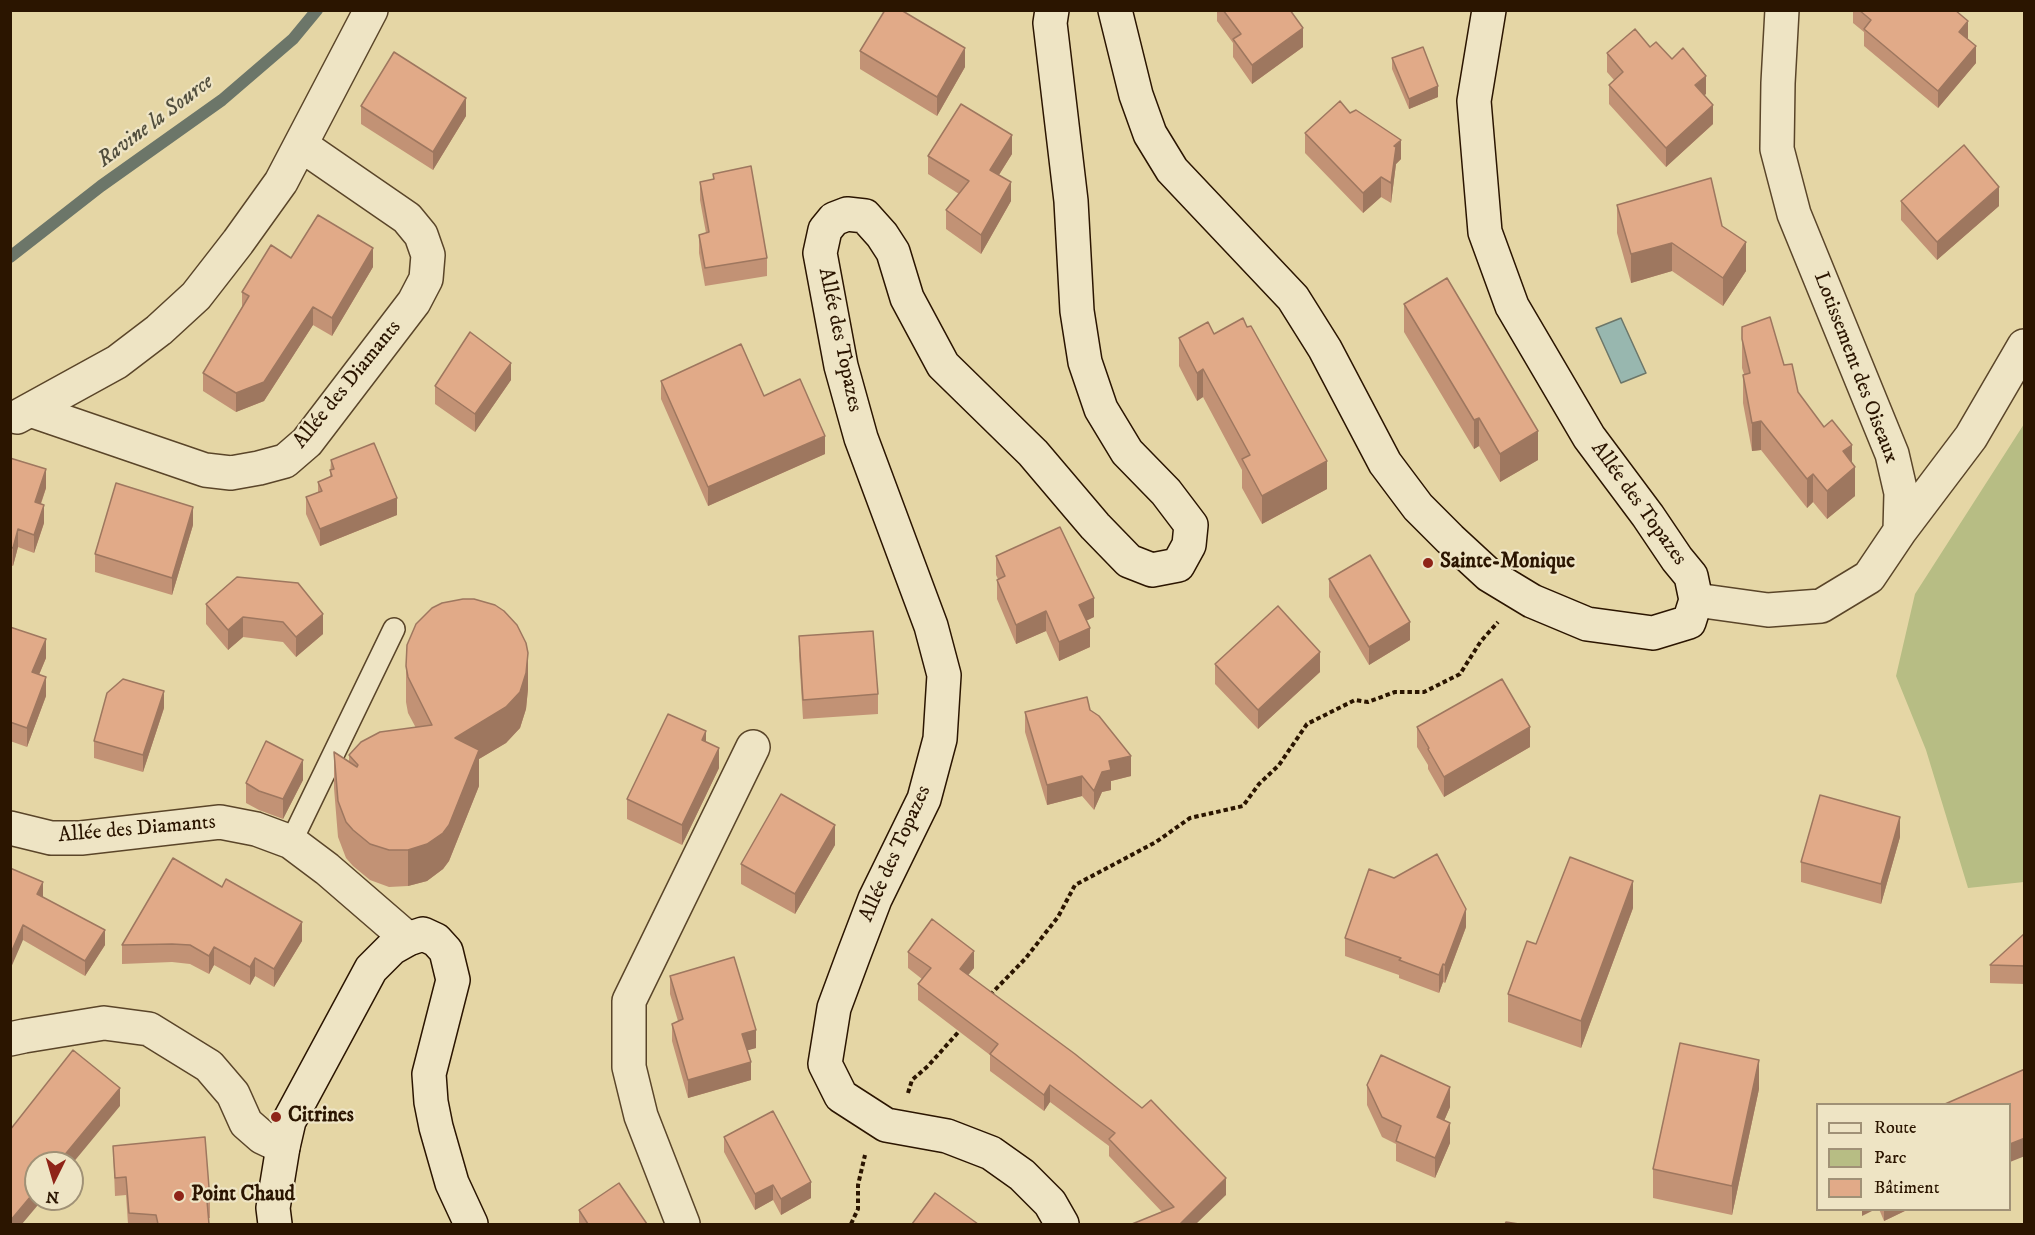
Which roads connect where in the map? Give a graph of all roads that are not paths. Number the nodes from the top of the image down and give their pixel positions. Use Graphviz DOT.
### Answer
graph roads {
  1 [pos="371,10"];
  2 [pos="1052,10"];
  3 [pos="1115,10"];
  4 [pos="1489,10"];
  5 [pos="1782,10"];
  6 [pos="300,145"];
  7 [pos="2025,346"];
  8 [pos="20,415"];
  9 [pos="1900,531"];
  10 [pos="1696,600"];
  11 [pos="394,629"];
  12 [pos="753,747"];
  13 [pos="10,828"];
  14 [pos="291,842"];
  15 [pos="408,939"];
  16 [pos="15,1042"];
  17 [pos="283,1147"];
  18 [pos="275,1224"];
  19 [pos="471,1224"];
  20 [pos="683,1224"];
  21 [pos="1062,1224"];
  1 -- 6 [label="main road, Allée des Diamants"];
  2 -- 21 [label="main road, Allée des Topazes"];
  3 -- 10 [label="main road"];
  4 -- 10 [label="main road, Allée des Topazes"];
  5 -- 9 [label="main road, Lotissement des Oiseaux"];
  6 -- 8 [label="main road, Allée des Diamants"];
  6 -- 8 [label="main road, Allée des Diamants"];
  7 -- 9 [label="main road"];
  9 -- 10 [label="main road"];
  11 -- 14 [label="lane"];
  12 -- 20 [label="main road"];
  13 -- 14 [label="main road, Allée des Diamants"];
  14 -- 15 [label="main road, Allée des Diamants"];
  15 -- 17 [label="main road"];
  15 -- 19 [label="main road"];
  16 -- 17 [label="main road"];
  17 -- 18 [label="main road"];
}
